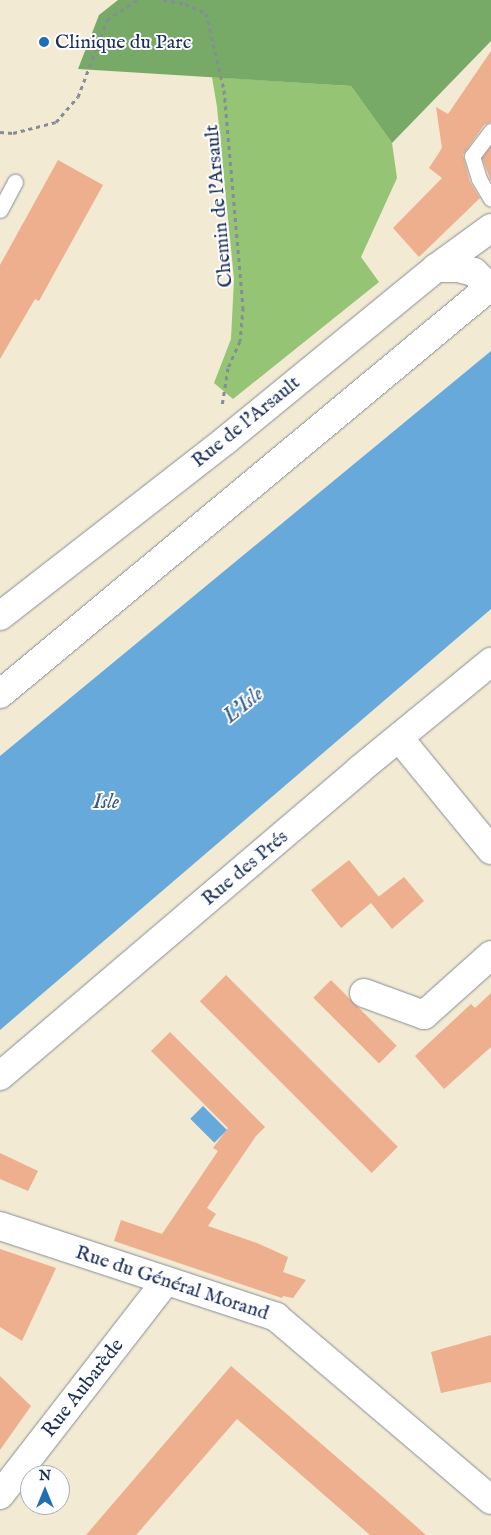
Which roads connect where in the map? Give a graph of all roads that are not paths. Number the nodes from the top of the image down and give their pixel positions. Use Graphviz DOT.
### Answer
graph roads {
  1 [pos="491,131"];
  2 [pos="15,182"];
  3 [pos="491,199"];
  4 [pos="0,210"];
  5 [pos="485,235"];
  6 [pos="436,268"];
  7 [pos="490,286"];
  8 [pos="0,616"];
  9 [pos="491,662"];
  10 [pos="0,694"];
  11 [pos="399,738"];
  12 [pos="491,850"];
  13 [pos="491,955"];
  14 [pos="364,994"];
  15 [pos="0,1076"];
  16 [pos="0,1226"];
  17 [pos="166,1281"];
  18 [pos="0,1495"];
  19 [pos="491,1500"];
  1 -- 3 [label="lane"];
  2 -- 4 [label="lane"];
  5 -- 6 [label="street, Rue de l'Arsault"];
  6 -- 7 [label="street"];
  6 -- 8 [label="street, Rue de l'Arsault"];
  7 -- 10 [label="street"];
  9 -- 11 [label="street, Rue des Prés"];
  11 -- 12 [label="street"];
  11 -- 15 [label="street, Rue des Prés"];
  13 -- 14 [label="street"];
  16 -- 17 [label="street, Rue du Général Morand"];
  17 -- 18 [label="street, Rue Aubarède"];
  17 -- 19 [label="street, Rue du Général Morand"];
}
